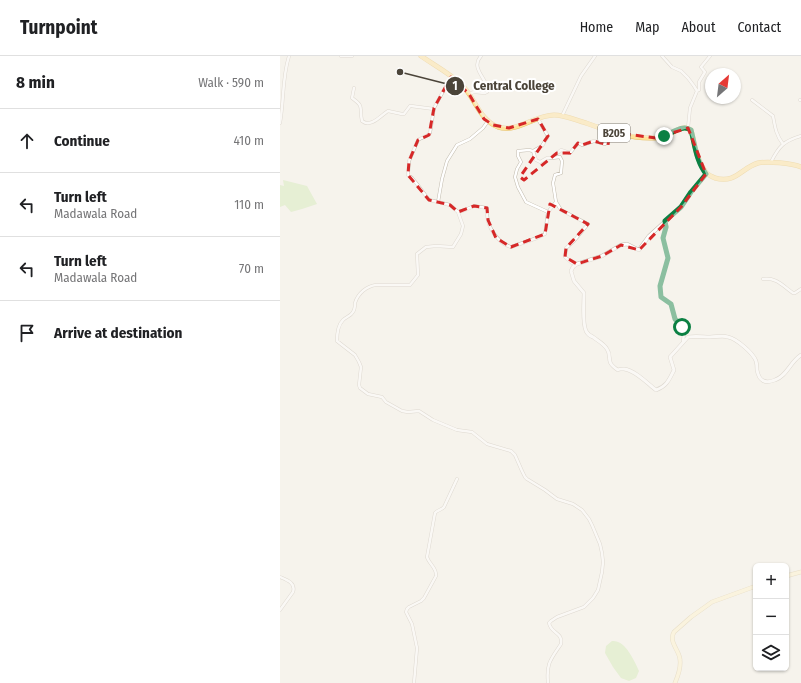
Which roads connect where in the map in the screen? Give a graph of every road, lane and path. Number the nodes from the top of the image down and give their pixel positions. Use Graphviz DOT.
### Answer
graph roads {
  1 [pos="289,56"];
  2 [pos="341,56"];
  3 [pos="352,56"];
  4 [pos="421,56"];
  5 [pos="481,56"];
  6 [pos="595,56"];
  7 [pos="662,56"];
  8 [pos="710,56"];
  9 [pos="451,77"];
  10 [pos="354,88"];
  11 [pos="697,91"];
  12 [pos="469,94"];
  13 [pos="752,100"];
  14 [pos="434,109"];
  15 [pos="562,116"];
  16 [pos="538,119"];
  17 [pos="488,121"];
  18 [pos="280,123"];
  19 [pos="688,128"];
  20 [pos="610,132"];
  21 [pos="801,136"];
  22 [pos="783,144"];
  23 [pos="533,151"];
  24 [pos="551,158"];
  25 [pos="771,162"];
  26 [pos="801,167"];
  27 [pos="706,174"];
  28 [pos="438,202"];
  29 [pos="556,202"];
  30 [pos="458,212"];
  31 [pos="548,212"];
  32 [pos="665,221"];
  33 [pos="577,264"];
  34 [pos="763,279"];
  35 [pos="801,289"];
  36 [pos="684,341"];
  37 [pos="801,355"];
  38 [pos="457,479"];
  39 [pos="801,572"];
  40 [pos="789,575"];
  41 [pos="280,577"];
  42 [pos="753,587"];
  43 [pos="280,610"];
  44 [pos="414,683"];
  45 [pos="548,683"];
  46 [pos="675,683"];
  1 -- 18 [label="street"];
  2 -- 3 [label="street"];
  4 -- 9 [label="main road"];
  5 -- 12 [label="street"];
  6 -- 15 [label="street"];
  7 -- 11 [label="street"];
  8 -- 11 [label="street"];
  9 -- 12 [label="main road"];
  9 -- 14 [label="street"];
  10 -- 14 [label="street"];
  11 -- 19 [label="street"];
  12 -- 17 [label="main road"];
  13 -- 22 [label="street"];
  14 -- 28 [label="street"];
  15 -- 16 [label="main road, B205"];
  15 -- 20 [label="main road, B205"];
  16 -- 17 [label="main road, B205"];
  16 -- 23 [label="street"];
  17 -- 28 [label="street"];
  19 -- 20 [label="main road, B205"];
  19 -- 27 [label="main road"];
  20 -- 24 [label="street"];
  21 -- 22 [label="street"];
  22 -- 25 [label="street"];
  23 -- 24 [label="street"];
  23 -- 31 [label="street"];
  24 -- 29 [label="street"];
  25 -- 26 [label="main road"];
  25 -- 27 [label="main road"];
  27 -- 32 [label="street"];
  28 -- 30 [label="street"];
  29 -- 31 [label="street"];
  29 -- 33 [label="street"];
  30 -- 31 [label="street"];
  30 -- 45 [label="street"];
  32 -- 33 [label="street"];
  32 -- 36 [label="street"];
  33 -- 36 [label="street"];
  34 -- 35 [label="street"];
  36 -- 37 [label="street"];
  38 -- 44 [label="street"];
  39 -- 40 [label="main road"];
  41 -- 43 [label="street"];
  42 -- 46 [label="main road"];
}
